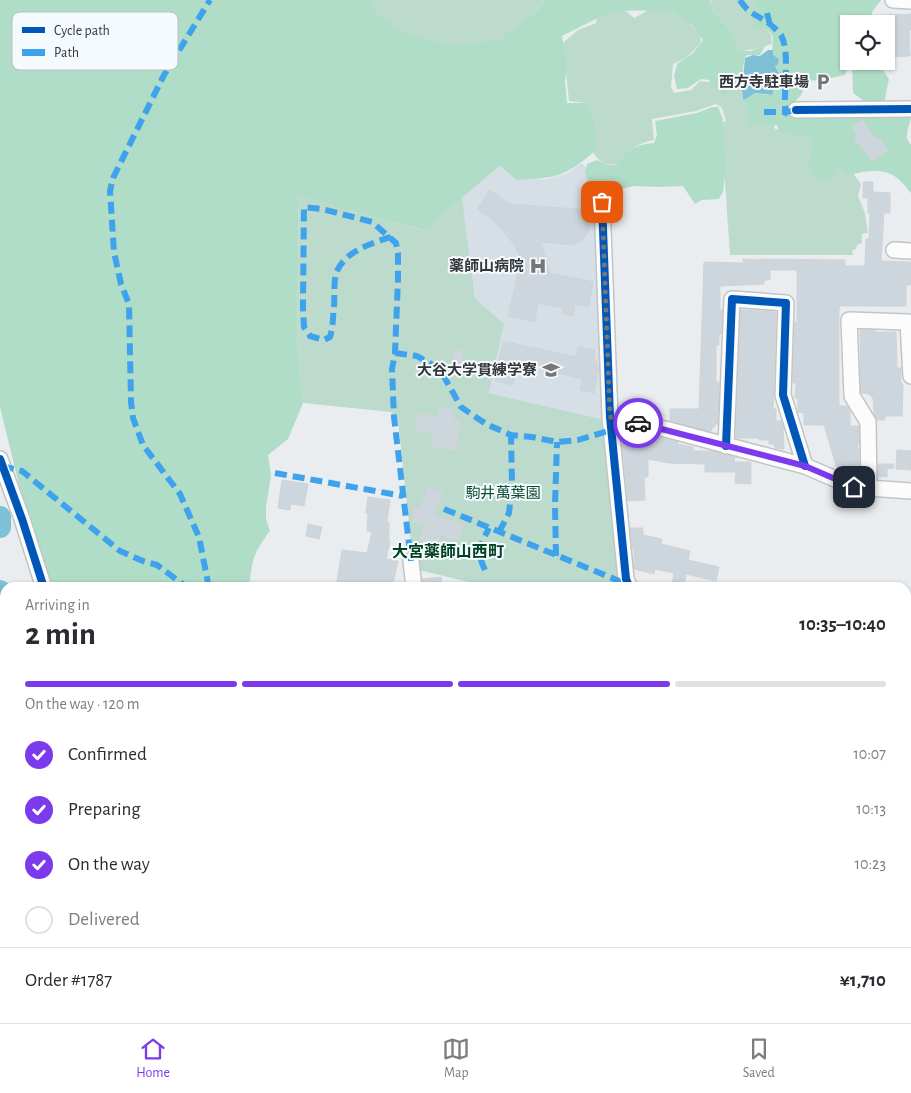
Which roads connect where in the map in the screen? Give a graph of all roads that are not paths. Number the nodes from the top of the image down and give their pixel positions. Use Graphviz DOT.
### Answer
graph roads {
  1 [pos="893,0"];
  2 [pos="911,1"];
  3 [pos="911,109"];
  4 [pos="796,110"];
  5 [pos="602,202"];
  6 [pos="894,250"];
  7 [pos="911,251"];
  8 [pos="911,376"];
  9 [pos="610,417"];
  10 [pos="726,446"];
  11 [pos="0,459"];
  12 [pos="805,466"];
  13 [pos="869,488"];
  14 [pos="911,492"];
  15 [pos="411,561"];
  16 [pos="42,582"];
  17 [pos="413,582"];
  18 [pos="628,582"];
  1 -- 2 [label="street"];
  3 -- 4 [label="street"];
  5 -- 9 [label="street"];
  6 -- 7 [label="street"];
  8 -- 13 [label="street"];
  9 -- 10 [label="street"];
  9 -- 18 [label="street"];
  10 -- 12 [label="street"];
  10 -- 12 [label="street"];
  11 -- 16 [label="street"];
  12 -- 13 [label="street"];
  13 -- 14 [label="street"];
  15 -- 17 [label="street"];
}
